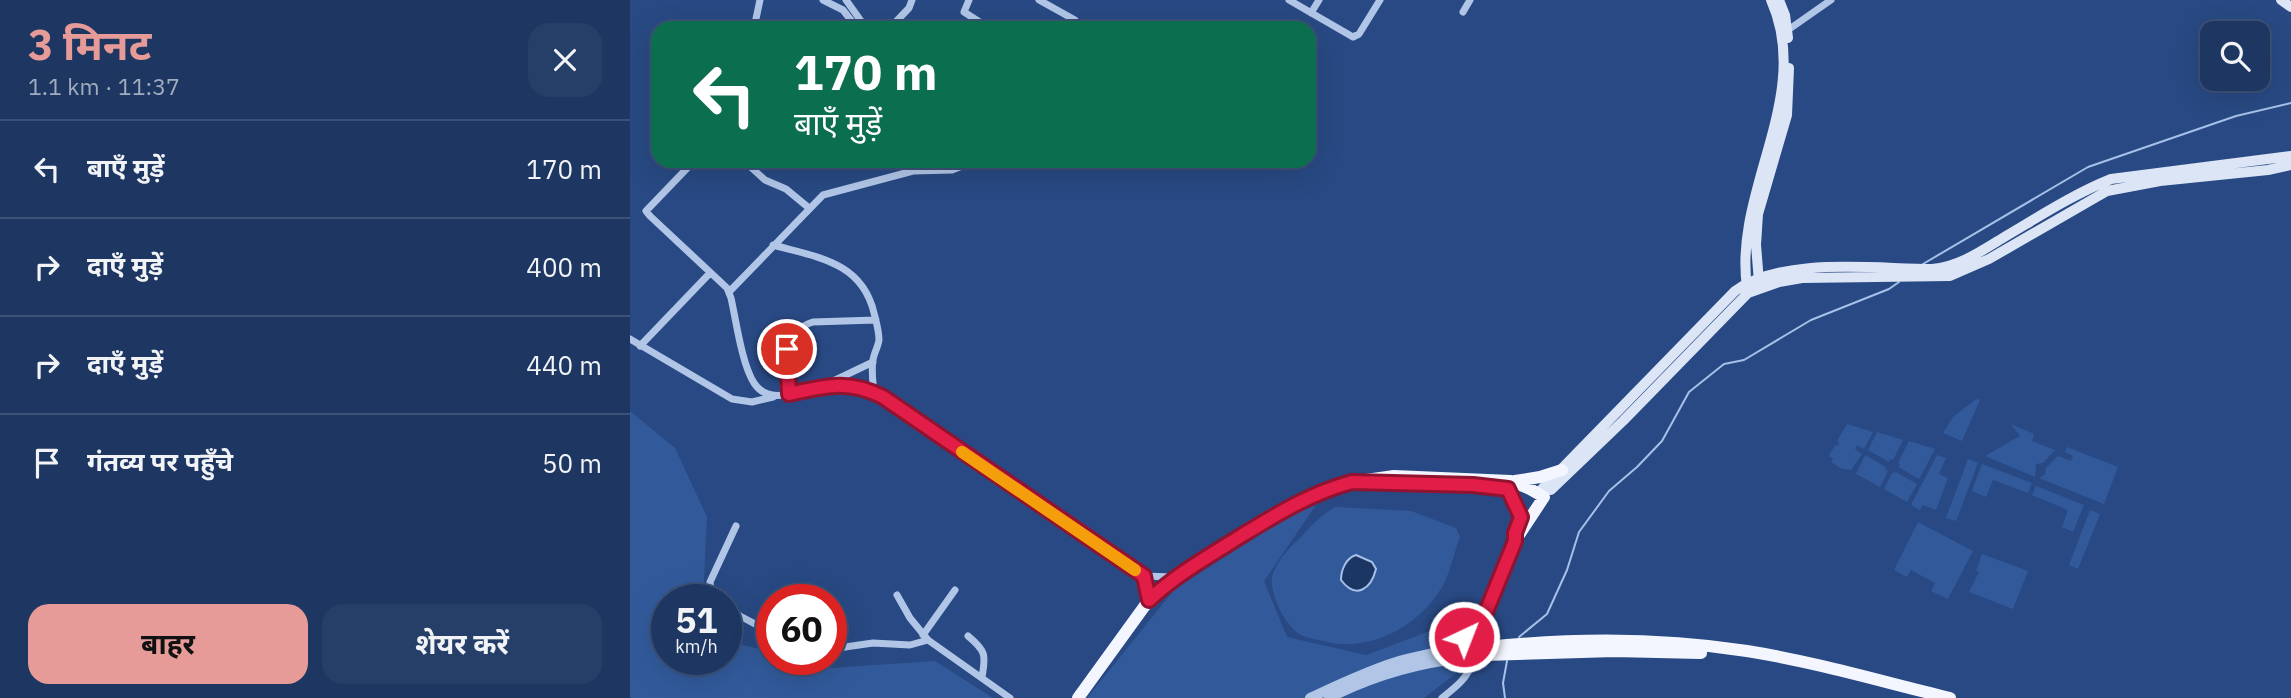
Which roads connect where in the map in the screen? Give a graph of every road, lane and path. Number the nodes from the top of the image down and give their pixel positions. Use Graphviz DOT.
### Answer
graph roads {
  1 [pos="760,0"];
  2 [pos="823,0"];
  3 [pos="846,0"];
  4 [pos="912,0"];
  5 [pos="969,0"];
  6 [pos="1040,0"];
  7 [pos="1290,0"];
  8 [pos="1319,0"];
  9 [pos="1380,0"];
  10 [pos="1470,0"];
  11 [pos="1771,0"];
  12 [pos="1779,0"];
  13 [pos="1831,0"];
  14 [pos="2281,0"];
  15 [pos="2291,7"];
  16 [pos="1463,12"];
  17 [pos="1311,13"];
  18 [pos="756,21"];
  19 [pos="852,21"];
  20 [pos="861,21"];
  21 [pos="897,21"];
  22 [pos="978,21"];
  23 [pos="1076,21"];
  24 [pos="1788,30"];
  25 [pos="2291,156"];
  26 [pos="2291,165"];
  27 [pos="687,168"];
  28 [pos="752,168"];
  29 [pos="957,168"];
  30 [pos="2107,186"];
  31 [pos="809,208"];
  32 [pos="1747,244"];
  33 [pos="773,245"];
  34 [pos="1756,253"];
  35 [pos="1784,272"];
  36 [pos="1859,272"];
  37 [pos="709,273"];
  38 [pos="1759,282"];
  39 [pos="1747,288"];
  40 [pos="729,292"];
  41 [pos="1731,295"];
  42 [pos="876,320"];
  43 [pos="630,340"];
  44 [pos="640,346"];
  45 [pos="873,362"];
  46 [pos="823,385"];
  47 [pos="874,393"];
  48 [pos="789,394"];
  49 [pos="777,396"];
  50 [pos="1562,470"];
  51 [pos="1509,485"];
  52 [pos="1538,498"];
  53 [pos="1521,517"];
  54 [pos="736,526"];
  55 [pos="1515,541"];
  56 [pos="1144,576"];
  57 [pos="1174,577"];
  58 [pos="710,584"];
  59 [pos="955,590"];
  60 [pos="897,595"];
  61 [pos="1149,600"];
  62 [pos="1477,634"];
  63 [pos="968,636"];
  64 [pos="926,637"];
  65 [pos="1460,645"];
  66 [pos="847,646"];
  67 [pos="1523,649"];
  68 [pos="1477,655"];
  69 [pos="982,677"];
  70 [pos="1010,698"];
  71 [pos="1077,698"];
  72 [pos="1310,698"];
  73 [pos="1329,698"];
  74 [pos="1442,698"];
  75 [pos="1915,698"];
  76 [pos="1950,698"];
  1 -- 18 [label="street"];
  2 -- 19 [label="street"];
  3 -- 20 [label="street"];
  4 -- 21 [label="street"];
  5 -- 22 [label="street"];
  6 -- 23 [label="street"];
  7 -- 17 [label="street"];
  8 -- 17 [label="street"];
  9 -- 17 [label="street"];
  10 -- 16 [label="street"];
  11 -- 32 [label="main road"];
  12 -- 24 [label="main road"];
  13 -- 24 [label="street"];
  14 -- 15 [label="main road"];
  24 -- 34 [label="main road"];
  25 -- 30 [label="main road"];
  26 -- 30 [label="main road"];
  27 -- 37 [label="street"];
  28 -- 31 [label="street"];
  29 -- 31 [label="street"];
  30 -- 36 [label="main road"];
  31 -- 33 [label="street"];
  32 -- 39 [label="main road"];
  32 -- 41 [label="main road"];
  33 -- 40 [label="street"];
  33 -- 42 [label="street"];
  34 -- 35 [label="main road"];
  34 -- 38 [label="main road"];
  35 -- 36 [label="main road"];
  35 -- 38 [label="main road"];
  36 -- 38 [label="main road"];
  37 -- 40 [label="street"];
  37 -- 44 [label="street"];
  38 -- 39 [label="main road"];
  39 -- 41 [label="main road"];
  39 -- 52 [label="main road"];
  40 -- 49 [label="street"];
  41 -- 50 [label="main road"];
  42 -- 45 [label="street"];
  42 -- 48 [label="street"];
  43 -- 44 [label="street"];
  44 -- 49 [label="street"];
  45 -- 46 [label="street"];
  45 -- 47 [label="street"];
  46 -- 47 [label="street"];
  46 -- 48 [label="street"];
  47 -- 56 [label="street"];
  48 -- 49 [label="street"];
  50 -- 51 [label="main road"];
  50 -- 52 [label="main road"];
  51 -- 52 [label="main road"];
  51 -- 53 [label="main road"];
  51 -- 57 [label="main road"];
  52 -- 53 [label="main road"];
  52 -- 55 [label="main road"];
  53 -- 55 [label="main road"];
  54 -- 58 [label="street"];
  55 -- 62 [label="main road"];
  56 -- 57 [label="street"];
  56 -- 61 [label="street"];
  57 -- 61 [label="main road"];
  59 -- 64 [label="street"];
  60 -- 64 [label="street"];
  61 -- 71 [label="main road"];
  62 -- 65 [label="main road"];
  62 -- 68 [label="main road"];
  63 -- 69 [label="street"];
  64 -- 66 [label="street"];
  64 -- 69 [label="street"];
  65 -- 68 [label="main road"];
  65 -- 72 [label="street"];
  67 -- 68 [label="main road"];
  67 -- 75 [label="main road"];
  67 -- 76 [label="main road"];
  68 -- 73 [label="street"];
  68 -- 74 [label="street"];
  69 -- 70 [label="street"];
}
